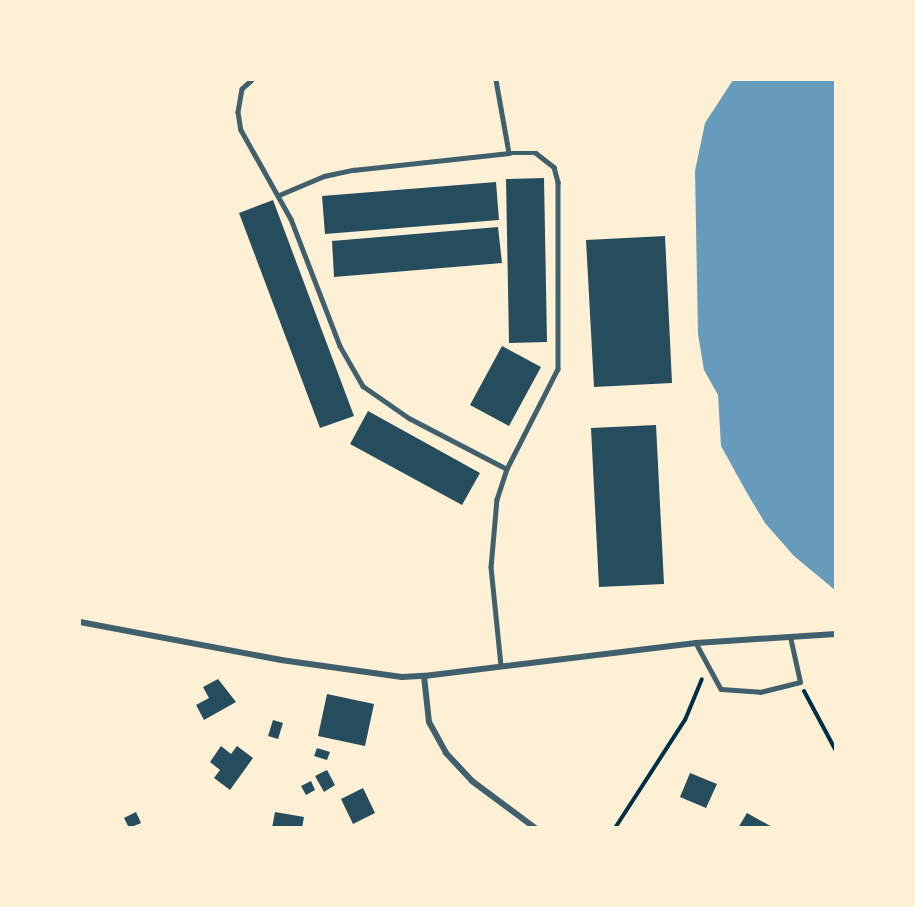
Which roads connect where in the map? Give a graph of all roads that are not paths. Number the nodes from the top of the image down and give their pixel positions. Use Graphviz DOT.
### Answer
graph roads {
  1 [pos="252,80"];
  2 [pos="496,80"];
  3 [pos="509,153"];
  4 [pos="279,195"];
  5 [pos="507,469"];
  6 [pos="80,622"];
  7 [pos="836,634"];
  8 [pos="790,638"];
  9 [pos="696,644"];
  10 [pos="501,665"];
  11 [pos="424,676"];
  12 [pos="535,828"];
  1 -- 4 [label="lane"];
  2 -- 3 [label="lane"];
  3 -- 4 [label="lane"];
  3 -- 5 [label="lane"];
  4 -- 5 [label="lane"];
  5 -- 10 [label="lane"];
  6 -- 11 [label="street"];
  7 -- 8 [label="street"];
  8 -- 9 [label="street"];
  8 -- 9 [label="lane"];
  9 -- 10 [label="street"];
  10 -- 11 [label="street"];
  11 -- 12 [label="street"];
}
